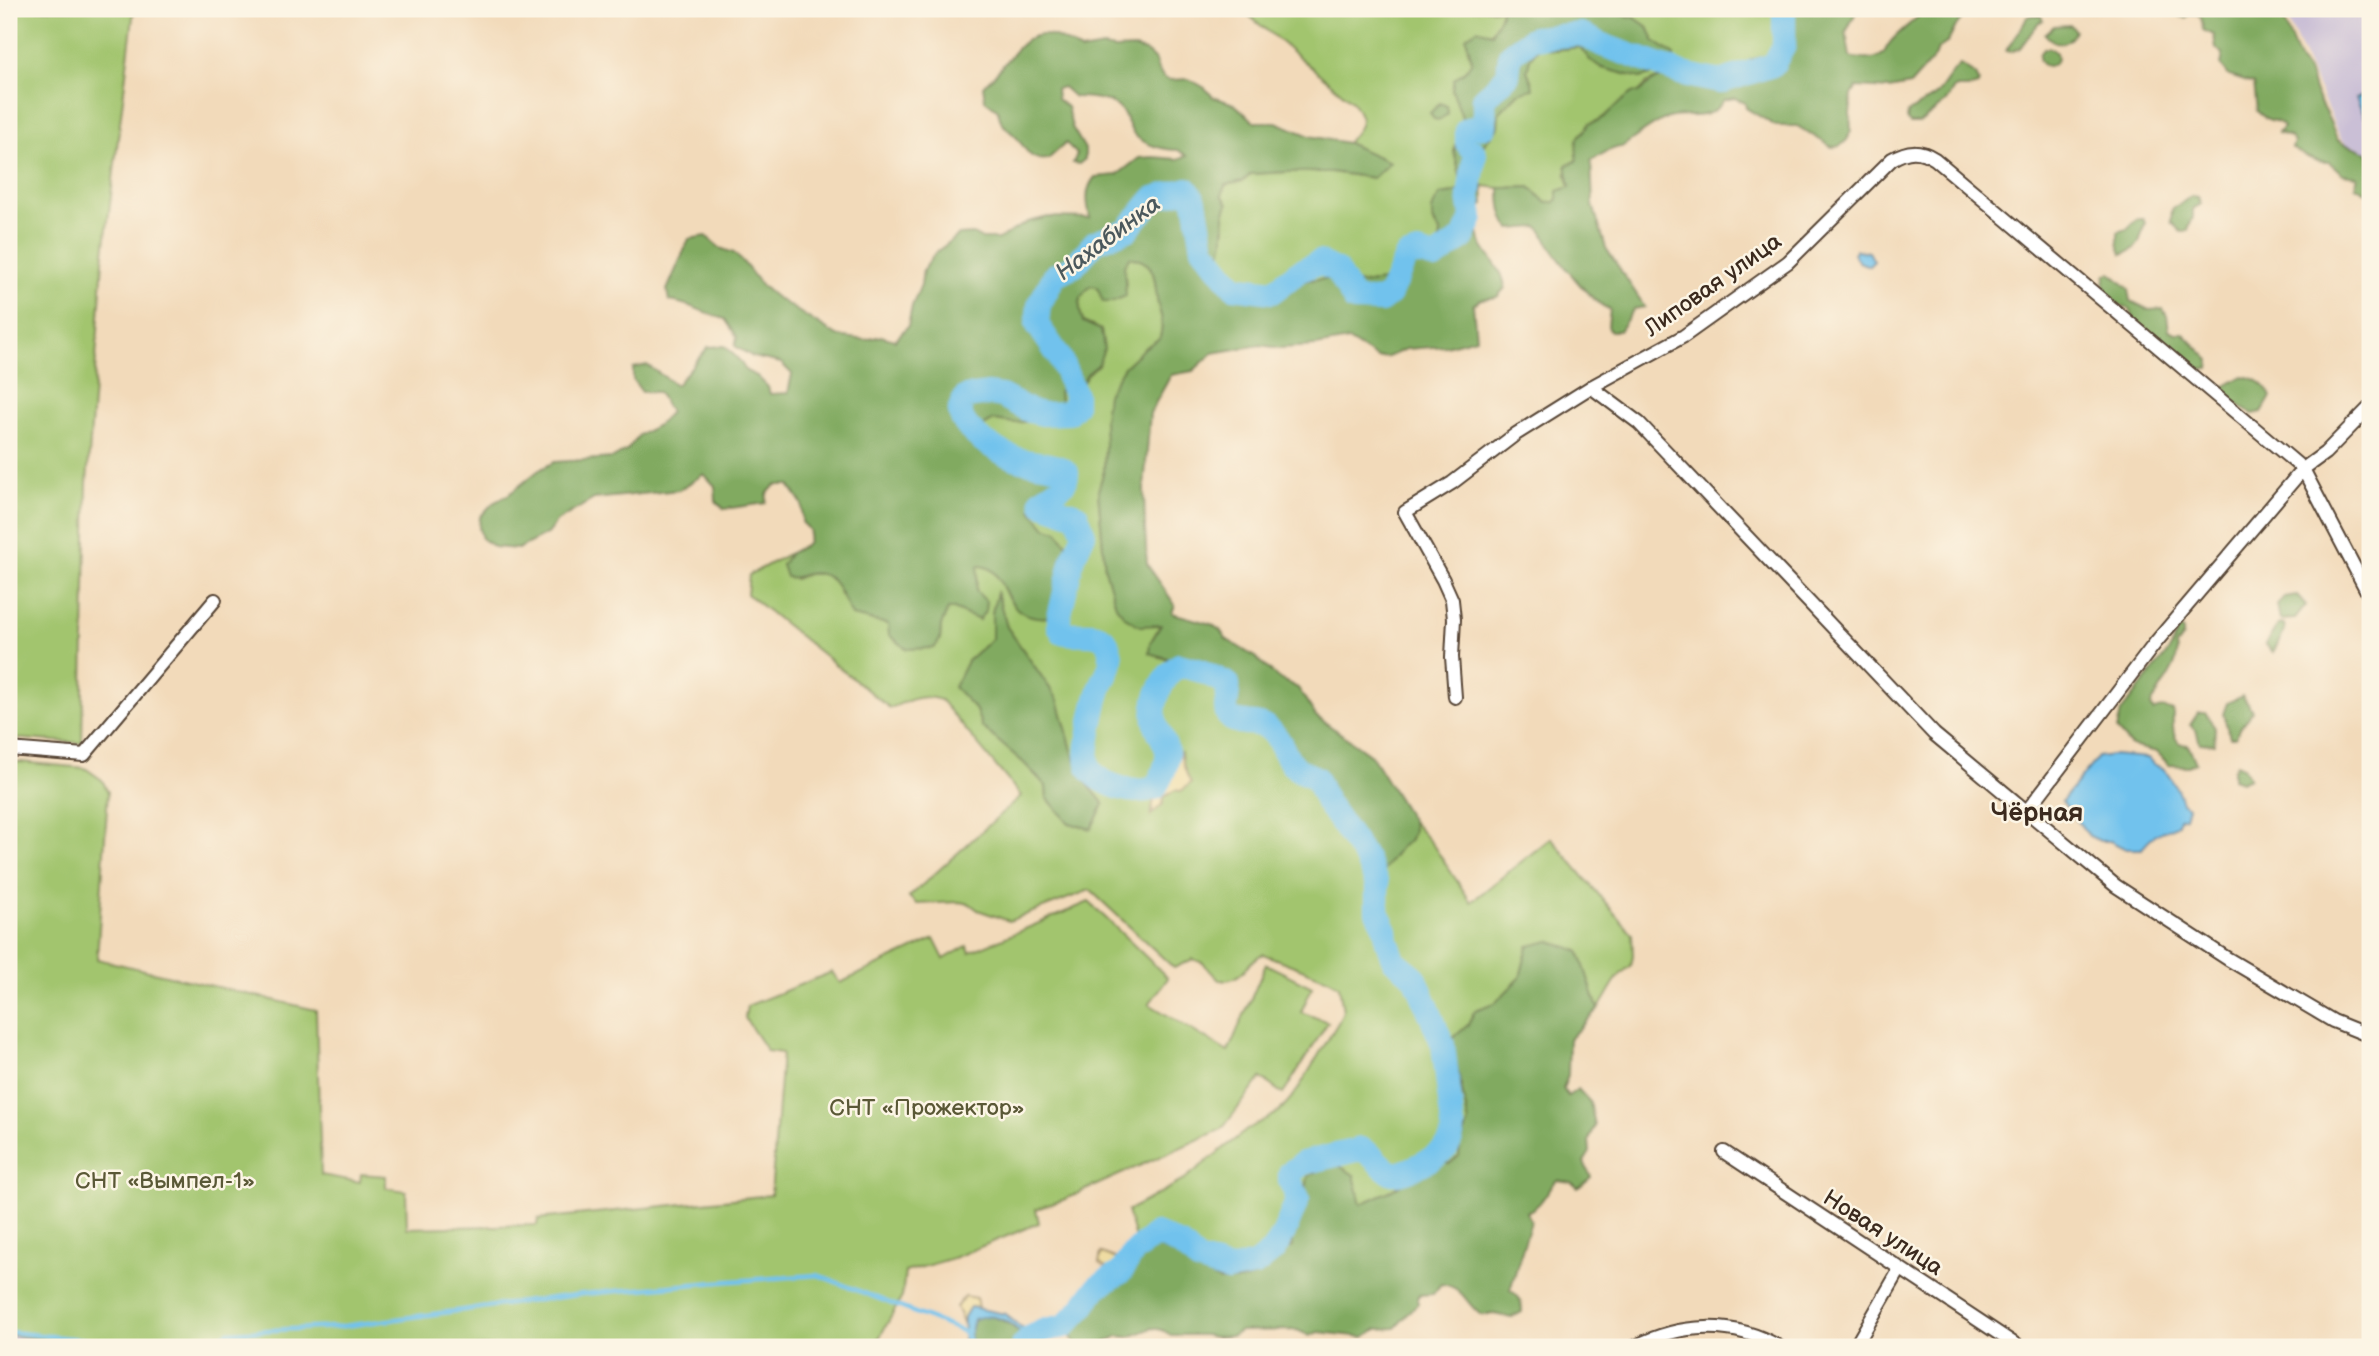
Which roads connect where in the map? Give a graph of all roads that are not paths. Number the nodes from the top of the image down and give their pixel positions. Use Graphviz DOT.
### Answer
graph roads {
  1 [pos="1591,387"];
  2 [pos="2370,407"];
  3 [pos="2303,469"];
  4 [pos="2370,597"];
  5 [pos="215,600"];
  6 [pos="1455,698"];
  7 [pos="9,749"];
  8 [pos="2026,811"];
  9 [pos="2370,1036"];
  10 [pos="1724,1152"];
  11 [pos="1900,1269"];
  12 [pos="1634,1347"];
  13 [pos="1779,1347"];
  14 [pos="1855,1347"];
  15 [pos="2019,1347"];
  1 -- 3 [label="street, Липовая улица"];
  1 -- 6 [label="street, Липовая улица"];
  1 -- 8 [label="street"];
  2 -- 3 [label="street"];
  3 -- 4 [label="street"];
  3 -- 8 [label="street"];
  5 -- 7 [label="street"];
  8 -- 9 [label="street"];
  10 -- 11 [label="street, Новая улица"];
  11 -- 14 [label="street"];
  11 -- 15 [label="street, Новая улица"];
  12 -- 13 [label="street"];
}
